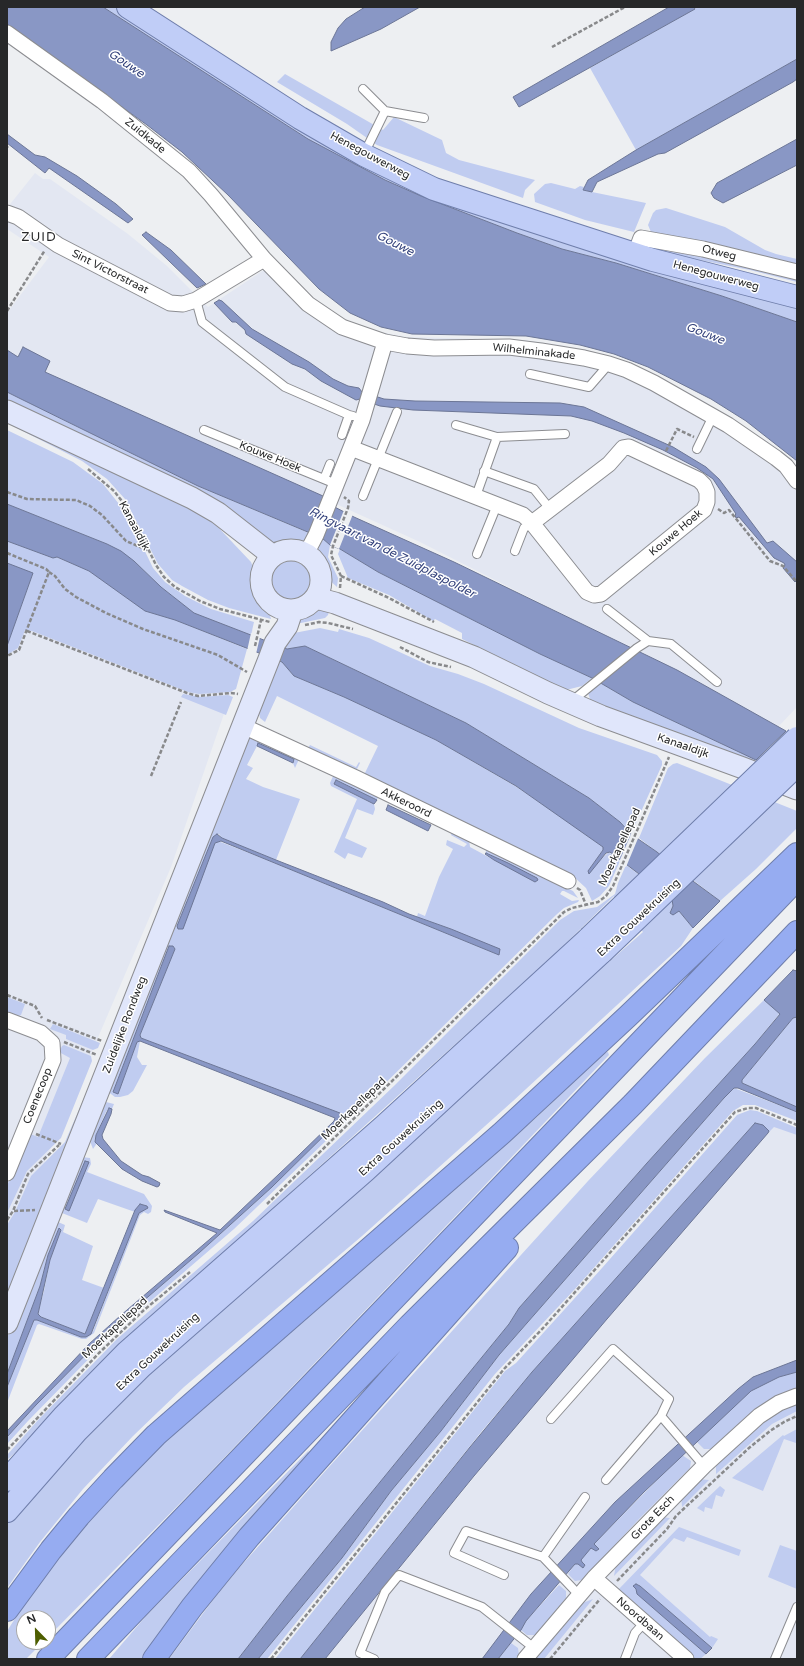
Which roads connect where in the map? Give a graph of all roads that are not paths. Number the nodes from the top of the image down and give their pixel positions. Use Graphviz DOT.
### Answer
graph roads {
  1 [pos="128,7"];
  2 [pos="7,33"];
  3 [pos="363,89"];
  4 [pos="385,111"];
  5 [pos="424,118"];
  6 [pos="364,155"];
  7 [pos="7,213"];
  8 [pos="638,246"];
  9 [pos="264,259"];
  10 [pos="797,272"];
  11 [pos="205,296"];
  12 [pos="797,297"];
  13 [pos="385,342"];
  14 [pos="609,364"];
  15 [pos="530,374"];
  16 [pos="7,411"];
  17 [pos="397,412"];
  18 [pos="713,416"];
  19 [pos="356,417"];
  20 [pos="456,425"];
  21 [pos="204,430"];
  22 [pos="565,434"];
  23 [pos="342,435"];
  24 [pos="497,437"];
  25 [pos="351,448"];
  26 [pos="697,449"];
  27 [pos="378,459"];
  28 [pos="330,464"];
  29 [pos="484,471"];
  30 [pos="330,481"];
  31 [pos="797,481"];
  32 [pos="363,496"];
  33 [pos="476,496"];
  34 [pos="497,505"];
  35 [pos="550,509"];
  36 [pos="532,522"];
  37 [pos="515,551"];
  38 [pos="306,554"];
  39 [pos="477,554"];
  40 [pos="268,563"];
  41 [pos="318,591"];
  42 [pos="284,609"];
  43 [pos="607,609"];
  44 [pos="648,641"];
  45 [pos="717,682"];
  46 [pos="570,703"];
  47 [pos="240,725"];
  48 [pos="797,738"];
  49 [pos="797,766"];
  50 [pos="797,789"];
  51 [pos="797,854"];
  52 [pos="797,879"];
  53 [pos="568,881"];
  54 [pos="797,932"];
  55 [pos="595,945"];
  56 [pos="7,1020"];
  57 [pos="632,1104"];
  58 [pos="7,1173"];
  59 [pos="7,1323"];
  60 [pos="797,1396"];
  61 [pos="661,1416"];
  62 [pos="551,1419"];
  63 [pos="704,1466"];
  64 [pos="7,1480"];
  65 [pos="606,1480"];
  66 [pos="585,1497"];
  67 [pos="7,1511"];
  68 [pos="543,1557"];
  69 [pos="504,1575"];
  70 [pos="594,1578"];
  71 [pos="579,1595"];
  72 [pos="797,1607"];
  73 [pos="7,1610"];
  74 [pos="644,1623"];
  75 [pos="530,1654"];
  76 [pos="48,1659"];
  77 [pos="88,1659"];
  78 [pos="154,1659"];
  79 [pos="374,1659"];
  80 [pos="625,1659"];
  81 [pos="686,1659"];
  82 [pos="774,1659"];
  1 -- 6 [label="main road, Henegouwerweg"];
  2 -- 9 [label="street, Zuidkade"];
  3 -- 4 [label="lane"];
  4 -- 5 [label="lane"];
  4 -- 6 [label="lane"];
  6 -- 8 [label="main road, Henegouwerweg"];
  7 -- 11 [label="street, Sint Victorstraat"];
  8 -- 10 [label="street, Otweg"];
  8 -- 12 [label="main road, Henegouwerweg"];
  9 -- 11 [label="street, Sint Victorstraat"];
  9 -- 13 [label="street, Wilhelminakade"];
  11 -- 19 [label="lane"];
  13 -- 14 [label="street, Wilhelminakade"];
  13 -- 19 [label="street"];
  14 -- 15 [label="lane"];
  14 -- 18 [label="street, Wilhelminakade"];
  16 -- 40 [label="main road"];
  17 -- 27 [label="lane"];
  18 -- 26 [label="lane"];
  18 -- 31 [label="street, Wilhelminakade"];
  19 -- 23 [label="lane"];
  19 -- 25 [label="street"];
  20 -- 24 [label="lane"];
  21 -- 30 [label="lane, Kouwe Hoek"];
  22 -- 24 [label="lane"];
  24 -- 29 [label="lane"];
  25 -- 27 [label="street, Kouwe Hoek"];
  25 -- 30 [label="street"];
  27 -- 32 [label="lane"];
  27 -- 33 [label="street, Kouwe Hoek"];
  28 -- 30 [label="lane"];
  29 -- 33 [label="lane"];
  29 -- 35 [label="lane"];
  30 -- 38 [label="street"];
  33 -- 34 [label="street, Kouwe Hoek"];
  34 -- 36 [label="street, Kouwe Hoek"];
  34 -- 39 [label="lane"];
  35 -- 36 [label="street, Kouwe Hoek"];
  35 -- 36 [label="street, Kouwe Hoek"];
  36 -- 37 [label="lane"];
  38 -- 40 [label="main road"];
  38 -- 41 [label="main road"];
  40 -- 42 [label="main road"];
  41 -- 42 [label="main road"];
  41 -- 46 [label="main road, Kanaaldijk"];
  42 -- 47 [label="main road, Zuidelijke Rondweg"];
  43 -- 44 [label="lane"];
  44 -- 45 [label="lane"];
  44 -- 46 [label="lane"];
  46 -- 50 [label="main road, Kanaaldijk"];
  47 -- 53 [label="street, Akkeroord"];
  47 -- 59 [label="main road, Zuidelijke Rondweg"];
  48 -- 55 [label="main road, Extra Gouwekruising, bridge"];
  49 -- 55 [label="main road, Extra Gouwekruising, bridge"];
  51 -- 73 [label="highway"];
  52 -- 76 [label="highway"];
  54 -- 57 [label="highway"];
  55 -- 64 [label="main road, Extra Gouwekruising"];
  55 -- 67 [label="main road, Extra Gouwekruising"];
  56 -- 58 [label="street, Coenecoop"];
  57 -- 77 [label="highway"];
  57 -- 78 [label="highway"];
  60 -- 63 [label="street, Grote Esch"];
  61 -- 62 [label="lane"];
  61 -- 63 [label="lane"];
  61 -- 65 [label="lane"];
  63 -- 70 [label="street, Grote Esch"];
  66 -- 68 [label="lane"];
  68 -- 69 [label="lane"];
  68 -- 71 [label="lane"];
  70 -- 71 [label="street, Grote Esch"];
  70 -- 74 [label="street, Noordbaan"];
  71 -- 75 [label="street, Grote Esch"];
  72 -- 82 [label="lane"];
  74 -- 80 [label="lane"];
  74 -- 81 [label="street, Noordbaan"];
  75 -- 79 [label="lane"];
}
